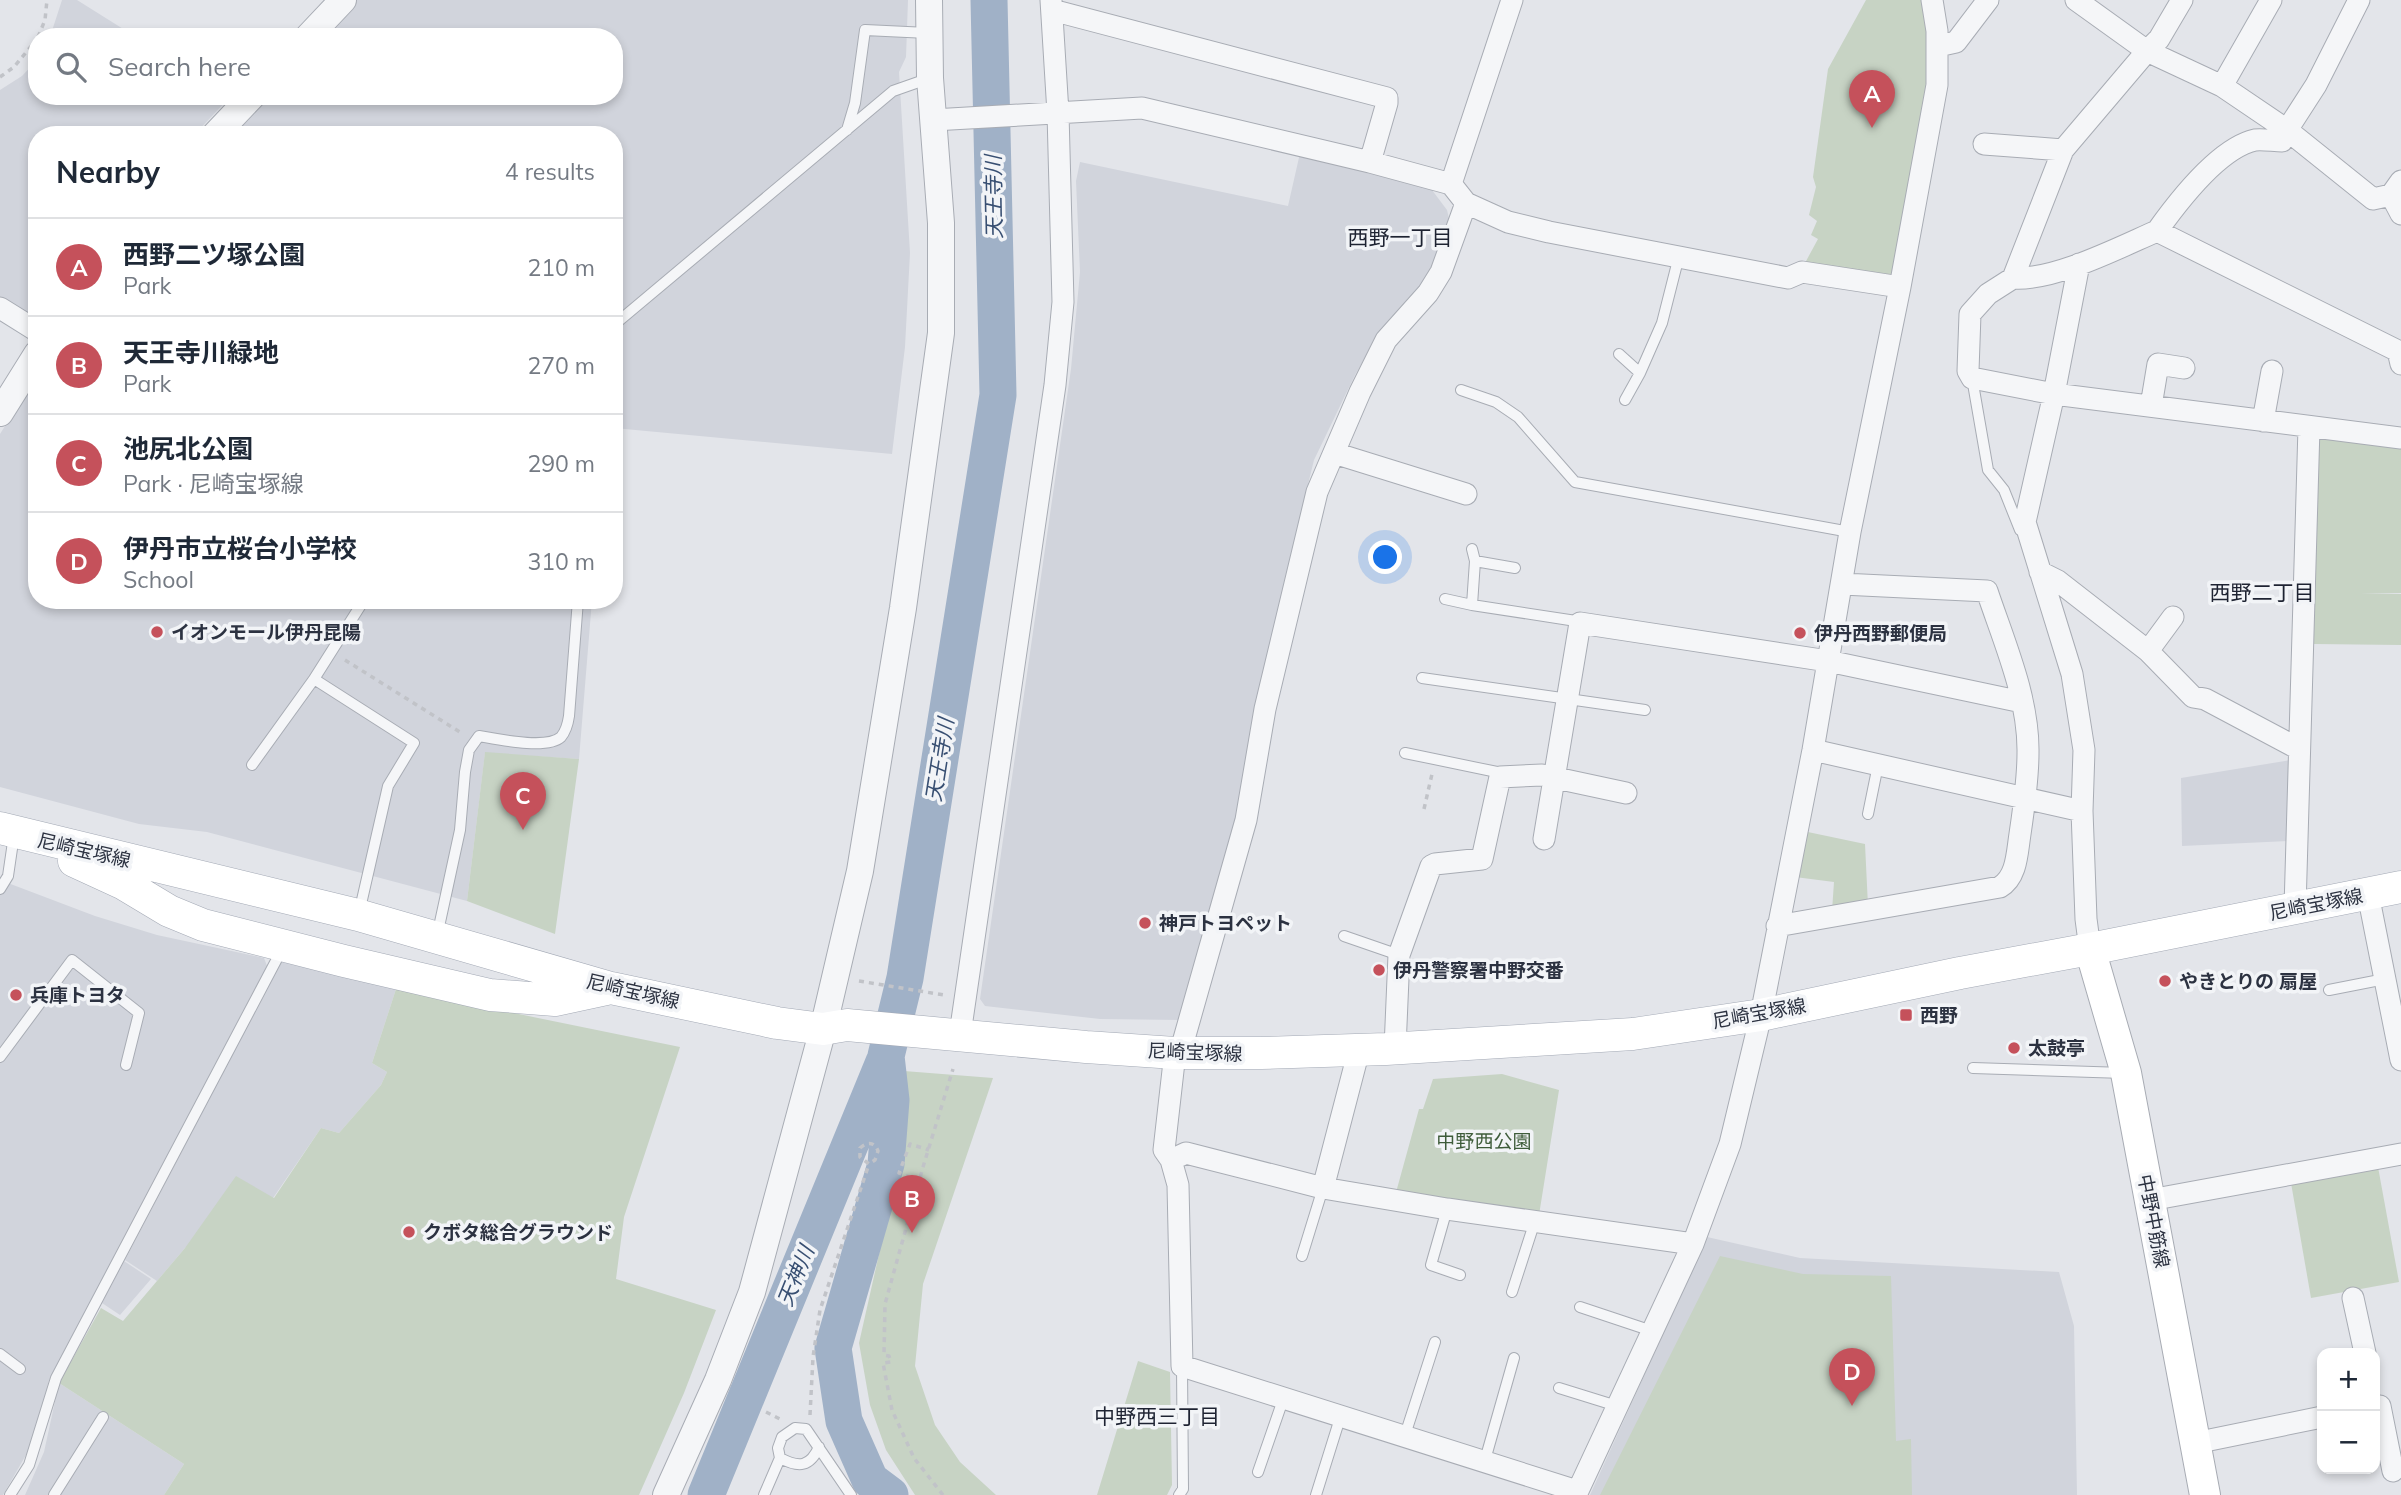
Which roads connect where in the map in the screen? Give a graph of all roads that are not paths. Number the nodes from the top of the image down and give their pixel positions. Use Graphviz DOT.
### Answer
graph roads {
  1 [pos="343,0"];
  2 [pos="929,0"];
  3 [pos="1512,0"];
  4 [pos="1932,0"];
  5 [pos="1987,0"];
  6 [pos="2076,0"];
  7 [pos="2182,0"];
  8 [pos="2271,0"];
  9 [pos="2359,0"];
  10 [pos="1052,5"];
  11 [pos="317,28"];
  12 [pos="929,33"];
  13 [pos="1938,46"];
  14 [pos="2147,51"];
  15 [pos="930,78"];
  16 [pos="2221,86"];
  17 [pos="243,105"];
  18 [pos="1054,113"];
  19 [pos="940,119"];
  20 [pos="224,126"];
  21 [pos="847,130"];
  22 [pos="2287,130"];
  23 [pos="1984,144"];
  24 [pos="2063,150"];
  25 [pos="1370,162"];
  26 [pos="1451,184"];
  27 [pos="2396,188"];
  28 [pos="1466,203"];
  29 [pos="2401,215"];
  30 [pos="2157,231"];
  31 [pos="1679,255"];
  32 [pos="2079,264"];
  33 [pos="2013,278"];
  34 [pos="1900,287"];
  35 [pos="0,308"];
  36 [pos="623,317"];
  37 [pos="28,325"];
  38 [pos="1619,354"];
  39 [pos="2400,354"];
  40 [pos="28,368"];
  41 [pos="2184,368"];
  42 [pos="2272,371"];
  43 [pos="1640,373"];
  44 [pos="1972,378"];
  45 [pos="1461,390"];
  46 [pos="2054,394"];
  47 [pos="1625,400"];
  48 [pos="2151,406"];
  49 [pos="0,413"];
  50 [pos="2263,421"];
  51 [pos="2309,427"];
  52 [pos="2401,438"];
  53 [pos="1334,453"];
  54 [pos="1452,493"];
  55 [pos="1850,531"];
  56 [pos="2031,543"];
  57 [pos="1472,549"];
  58 [pos="1475,561"];
  59 [pos="1516,568"];
  60 [pos="2039,572"];
  61 [pos="1842,584"];
  62 [pos="1446,599"];
  63 [pos="1472,605"];
  64 [pos="358,609"];
  65 [pos="577,609"];
  66 [pos="2173,617"];
  67 [pos="1580,623"];
  68 [pos="2148,651"];
  69 [pos="1828,661"];
  70 [pos="314,678"];
  71 [pos="1422,678"];
  72 [pos="1567,700"];
  73 [pos="2022,702"];
  74 [pos="1645,710"];
  75 [pos="2299,749"];
  76 [pos="1813,750"];
  77 [pos="1405,753"];
  78 [pos="252,765"];
  79 [pos="1878,765"];
  80 [pos="1500,777"];
  81 [pos="1553,778"];
  82 [pos="1626,793"];
  83 [pos="2025,799"];
  84 [pos="2082,811"];
  85 [pos="1868,814"];
  86 [pos="7,830"];
  87 [pos="1544,839"];
  88 [pos="2401,887"];
  89 [pos="0,889"];
  90 [pos="2368,894"];
  91 [pos="2295,908"];
  92 [pos="358,915"];
  93 [pos="1777,926"];
  94 [pos="1344,936"];
  95 [pos="436,939"];
  96 [pos="281,945"];
  97 [pos="2090,949"];
  98 [pos="1399,955"];
  99 [pos="389,960"];
  100 [pos="2385,979"];
  101 [pos="611,988"];
  102 [pos="2329,990"];
  103 [pos="490,995"];
  104 [pos="1761,1014"];
  105 [pos="835,1027"];
  106 [pos="953,1033"];
  107 [pos="1395,1048"];
  108 [pos="1359,1050"];
  109 [pos="1178,1053"];
  110 [pos="0,1057"];
  111 [pos="2401,1060"];
  112 [pos="126,1065"];
  113 [pos="1973,1068"];
  114 [pos="2126,1073"];
  115 [pos="2401,1154"];
  116 [pos="1171,1160"];
  117 [pos="1323,1188"];
  118 [pos="2150,1200"];
  119 [pos="1447,1209"];
  120 [pos="1535,1222"];
  121 [pos="1693,1244"];
  122 [pos="1302,1256"];
  123 [pos="1460,1275"];
  124 [pos="1512,1292"];
  125 [pos="2353,1298"];
  126 [pos="1580,1307"];
  127 [pos="1652,1331"];
  128 [pos="1435,1342"];
  129 [pos="2364,1348"];
  130 [pos="0,1353"];
  131 [pos="1514,1358"];
  132 [pos="1182,1366"];
  133 [pos="20,1369"];
  134 [pos="1559,1388"];
  135 [pos="1284,1396"];
  136 [pos="2401,1402"];
  137 [pos="2380,1404"];
  138 [pos="1617,1406"];
  139 [pos="2378,1411"];
  140 [pos="1341,1415"];
  141 [pos="103,1417"];
  142 [pos="2317,1418"];
  143 [pos="1405,1435"];
  144 [pos="2195,1443"];
  145 [pos="819,1447"];
  146 [pos="780,1458"];
  147 [pos="1485,1460"];
  148 [pos="2393,1471"];
  149 [pos="1258,1472"];
  150 [pos="1577,1493"];
  151 [pos="10,1495"];
  152 [pos="54,1495"];
  153 [pos="666,1495"];
  154 [pos="764,1495"];
  155 [pos="851,1495"];
  156 [pos="1180,1495"];
  157 [pos="1316,1495"];
  158 [pos="2205,1495"];
  1 -- 11 [label="street"];
  2 -- 12 [label="street"];
  3 -- 26 [label="street"];
  4 -- 13 [label="street"];
  5 -- 13 [label="street"];
  6 -- 14 [label="street"];
  7 -- 14 [label="street"];
  8 -- 16 [label="street"];
  9 -- 22 [label="street"];
  10 -- 18 [label="street"];
  10 -- 25 [label="street"];
  12 -- 15 [label="street"];
  12 -- 21 [label="lane"];
  13 -- 34 [label="street"];
  14 -- 16 [label="street"];
  14 -- 24 [label="street"];
  15 -- 19 [label="street"];
  15 -- 21 [label="lane"];
  16 -- 22 [label="street"];
  17 -- 20 [label="street"];
  18 -- 19 [label="street"];
  18 -- 25 [label="street"];
  18 -- 106 [label="street"];
  19 -- 105 [label="street"];
  21 -- 36 [label="lane"];
  22 -- 27 [label="street"];
  22 -- 30 [label="street"];
  23 -- 24 [label="street"];
  24 -- 33 [label="street"];
  25 -- 26 [label="street"];
  26 -- 28 [label="street"];
  27 -- 29 [label="street"];
  28 -- 31 [label="street"];
  28 -- 53 [label="street"];
  30 -- 32 [label="street"];
  30 -- 39 [label="street"];
  31 -- 34 [label="street"];
  31 -- 43 [label="lane"];
  32 -- 33 [label="street"];
  32 -- 46 [label="street"];
  33 -- 44 [label="street"];
  34 -- 55 [label="street"];
  35 -- 37 [label="street"];
  38 -- 43 [label="lane"];
  40 -- 49 [label="street"];
  41 -- 48 [label="street"];
  42 -- 50 [label="street"];
  43 -- 47 [label="lane"];
  44 -- 46 [label="street"];
  44 -- 56 [label="lane"];
  45 -- 55 [label="lane"];
  46 -- 48 [label="street"];
  46 -- 56 [label="street"];
  48 -- 50 [label="street"];
  50 -- 51 [label="street"];
  51 -- 52 [label="street"];
  51 -- 75 [label="street"];
  53 -- 54 [label="street"];
  53 -- 109 [label="street"];
  55 -- 61 [label="street"];
  56 -- 60 [label="street"];
  57 -- 58 [label="lane"];
  58 -- 59 [label="lane"];
  58 -- 63 [label="lane"];
  60 -- 68 [label="street"];
  60 -- 84 [label="street"];
  61 -- 69 [label="street"];
  61 -- 73 [label="street"];
  62 -- 63 [label="lane"];
  63 -- 67 [label="lane"];
  64 -- 70 [label="lane"];
  65 -- 95 [label="lane"];
  66 -- 68 [label="street"];
  67 -- 69 [label="street"];
  67 -- 72 [label="street"];
  68 -- 75 [label="street"];
  69 -- 73 [label="street"];
  69 -- 76 [label="street"];
  70 -- 78 [label="lane"];
  70 -- 92 [label="lane"];
  71 -- 72 [label="lane"];
  72 -- 74 [label="lane"];
  72 -- 81 [label="street"];
  73 -- 83 [label="street"];
  75 -- 91 [label="street"];
  76 -- 79 [label="street"];
  76 -- 93 [label="street"];
  77 -- 80 [label="lane"];
  79 -- 83 [label="street"];
  79 -- 85 [label="lane"];
  80 -- 81 [label="street"];
  80 -- 98 [label="street"];
  81 -- 82 [label="street"];
  81 -- 87 [label="street"];
  83 -- 84 [label="street"];
  83 -- 93 [label="street"];
  84 -- 97 [label="street"];
  86 -- 89 [label="lane"];
  86 -- 92 [label="main road, 尼崎宝塚線"];
  86 -- 96 [label="main road"];
  88 -- 90 [label="main road, 尼崎宝塚線"];
  90 -- 91 [label="main road, 尼崎宝塚線"];
  90 -- 100 [label="street"];
  91 -- 97 [label="main road, 尼崎宝塚線"];
  92 -- 95 [label="main road, 尼崎宝塚線"];
  93 -- 104 [label="street"];
  94 -- 98 [label="lane"];
  95 -- 101 [label="main road, 尼崎宝塚線"];
  96 -- 103 [label="main road"];
  96 -- 151 [label="lane"];
  97 -- 104 [label="main road, 尼崎宝塚線"];
  97 -- 114 [label="main road, 中野中筋線"];
  98 -- 107 [label="street"];
  99 -- 103 [label="lane"];
  100 -- 102 [label="lane"];
  100 -- 111 [label="street"];
  101 -- 103 [label="main road"];
  101 -- 105 [label="main road, 尼崎宝塚線"];
  104 -- 107 [label="main road, 尼崎宝塚線"];
  104 -- 121 [label="street"];
  105 -- 106 [label="main road, 尼崎宝塚線"];
  105 -- 153 [label="street"];
  106 -- 109 [label="main road, 尼崎宝塚線"];
  107 -- 108 [label="main road, 尼崎宝塚線"];
  108 -- 109 [label="main road, 尼崎宝塚線"];
  108 -- 117 [label="street"];
  109 -- 116 [label="street"];
  110 -- 112 [label="lane"];
  113 -- 114 [label="lane"];
  114 -- 118 [label="main road, 中野中筋線"];
  115 -- 118 [label="street"];
  116 -- 117 [label="street"];
  116 -- 132 [label="street"];
  117 -- 119 [label="street"];
  117 -- 122 [label="lane"];
  118 -- 144 [label="main road, 中野中筋線"];
  119 -- 120 [label="street"];
  119 -- 123 [label="lane"];
  120 -- 121 [label="street"];
  120 -- 124 [label="lane"];
  121 -- 127 [label="street"];
  125 -- 129 [label="street"];
  126 -- 127 [label="lane"];
  127 -- 138 [label="street"];
  128 -- 143 [label="lane"];
  130 -- 133 [label="lane"];
  131 -- 147 [label="lane"];
  132 -- 135 [label="street"];
  132 -- 156 [label="lane"];
  134 -- 138 [label="lane"];
  135 -- 140 [label="street"];
  135 -- 149 [label="lane"];
  136 -- 137 [label="street"];
  138 -- 150 [label="street"];
  139 -- 148 [label="street"];
  140 -- 143 [label="street"];
  140 -- 157 [label="lane"];
  141 -- 152 [label="lane"];
  142 -- 144 [label="street"];
  143 -- 147 [label="street"];
  144 -- 158 [label="main road, 中野中筋線"];
  145 -- 146 [label="lane"];
  145 -- 146 [label="lane"];
  145 -- 155 [label="lane"];
  146 -- 154 [label="lane"];
  147 -- 150 [label="street"];
}
